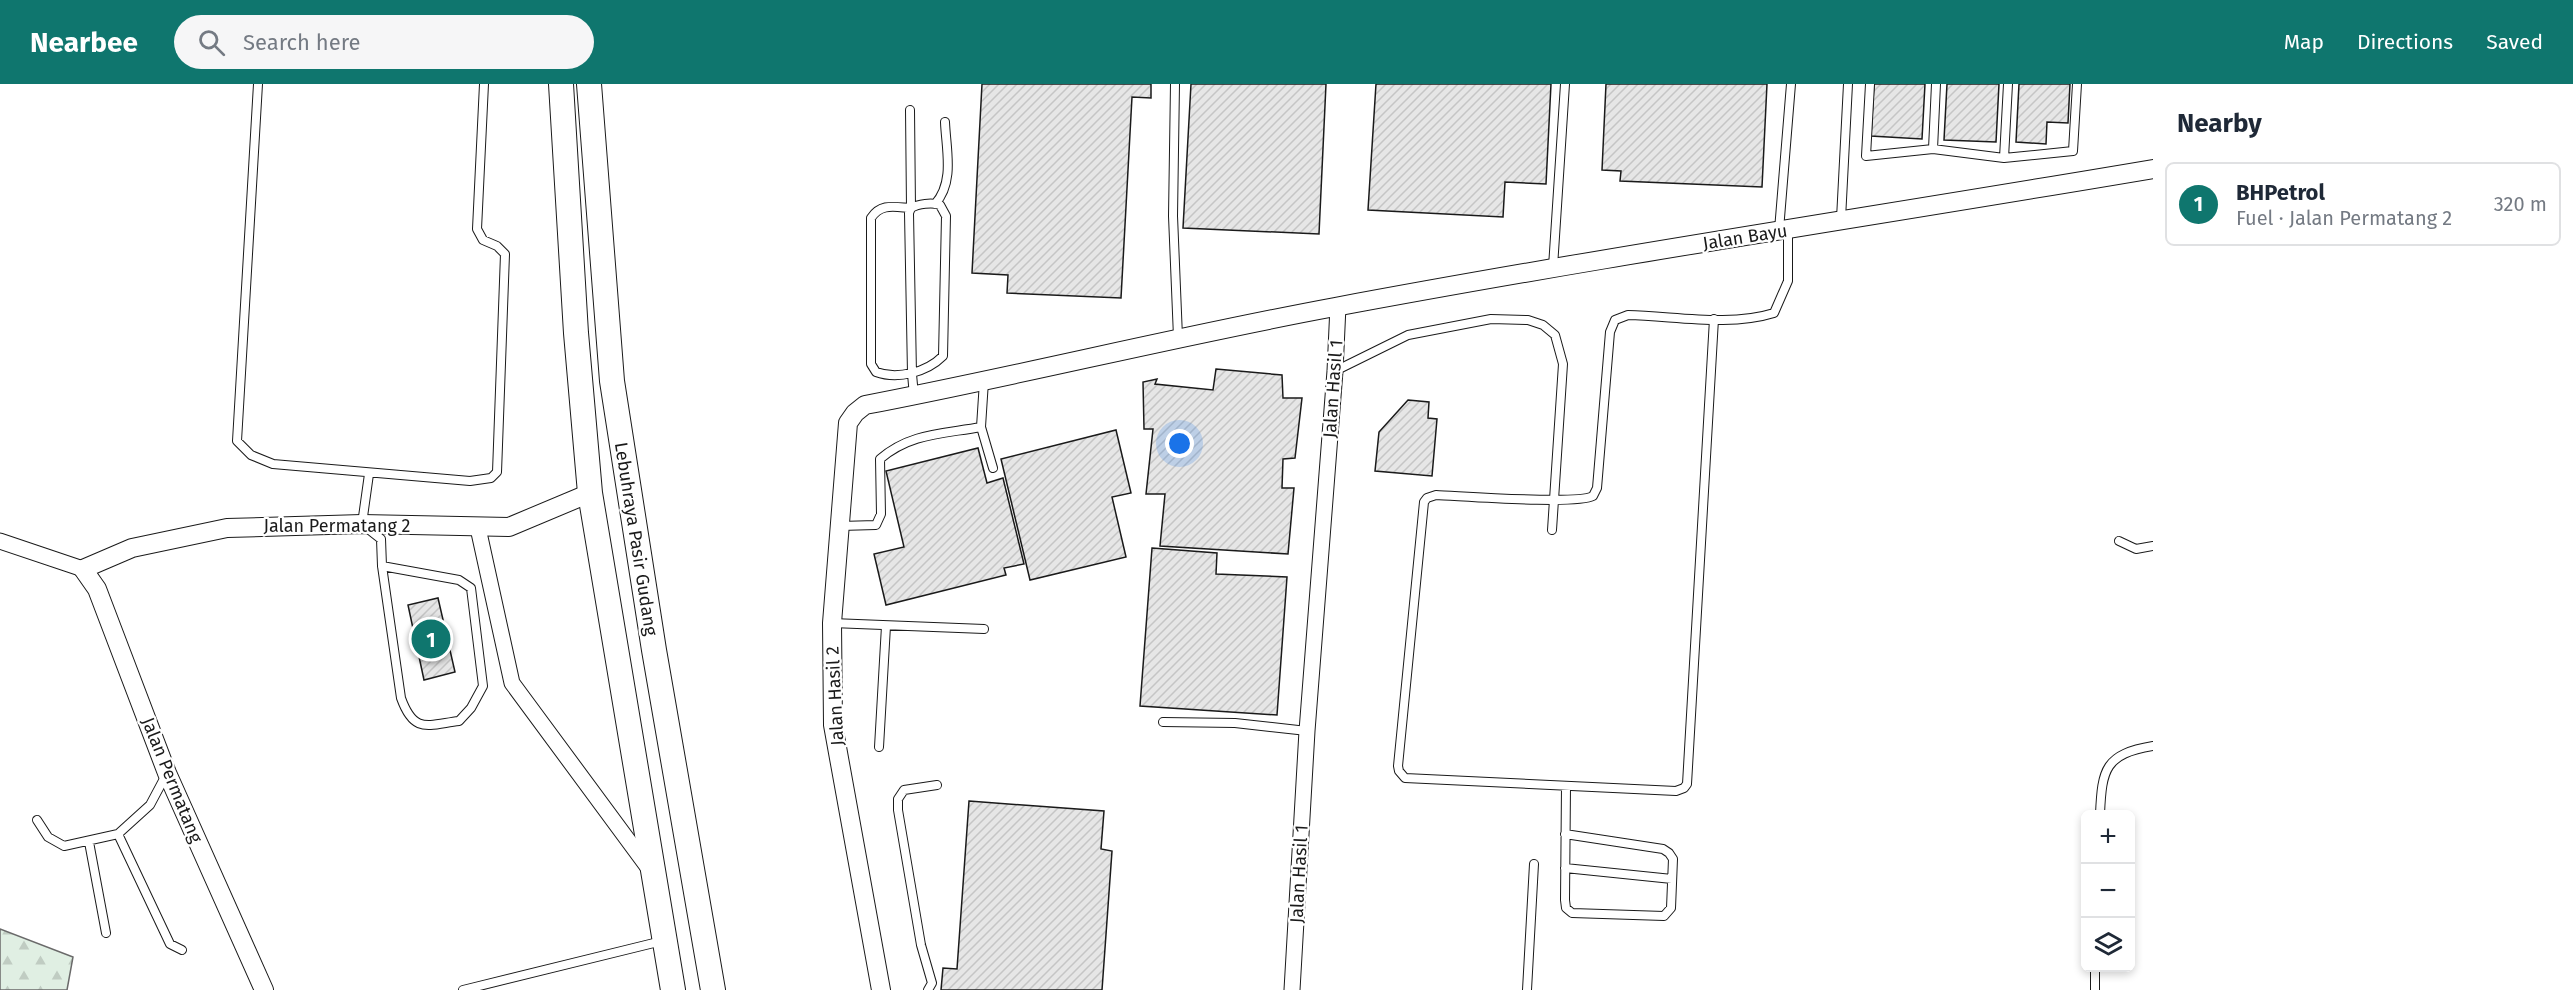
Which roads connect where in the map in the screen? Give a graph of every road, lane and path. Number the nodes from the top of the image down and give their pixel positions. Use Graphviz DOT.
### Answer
graph roads {
  1 [pos="258,84"];
  2 [pos="484,84"];
  3 [pos="561,84"];
  4 [pos="589,84"];
  5 [pos="1175,84"];
  6 [pos="1565,84"];
  7 [pos="1791,84"];
  8 [pos="1848,84"];
  9 [pos="1870,84"];
  10 [pos="1936,84"];
  11 [pos="2008,84"];
  12 [pos="2077,84"];
  13 [pos="910,110"];
  14 [pos="945,122"];
  15 [pos="1933,149"];
  16 [pos="2004,158"];
  17 [pos="2153,169"];
  18 [pos="935,204"];
  19 [pos="910,208"];
  20 [pos="1841,220"];
  21 [pos="1783,231"];
  22 [pos="1553,269"];
  23 [pos="1338,306"];
  24 [pos="1714,319"];
  25 [pos="1178,337"];
  26 [pos="1335,371"];
  27 [pos="912,374"];
  28 [pos="984,381"];
  29 [pos="914,396"];
  30 [pos="981,427"];
  31 [pos="993,468"];
  32 [pos="369,474"];
  33 [pos="590,493"];
  34 [pos="1554,500"];
  35 [pos="362,524"];
  36 [pos="839,526"];
  37 [pos="478,528"];
  38 [pos="1552,530"];
  39 [pos="0,541"];
  40 [pos="2119,541"];
  41 [pos="2153,546"];
  42 [pos="382,566"];
  43 [pos="83,569"];
  44 [pos="832,623"];
  45 [pos="886,626"];
  46 [pos="984,629"];
  47 [pos="1163,722"];
  48 [pos="1307,731"];
  49 [pos="2153,746"];
  50 [pos="879,747"];
  51 [pos="167,773"];
  52 [pos="937,785"];
  53 [pos="1566,786"];
  54 [pos="2100,810"];
  55 [pos="36,820"];
  56 [pos="118,834"];
  57 [pos="1565,834"];
  58 [pos="89,842"];
  59 [pos="1534,864"];
  60 [pos="1565,868"];
  61 [pos="652,872"];
  62 [pos="1672,879"];
  63 [pos="106,933"];
  64 [pos="665,940"];
  65 [pos="182,950"];
  66 [pos="2095,972"];
  67 [pos="264,990"];
  68 [pos="463,990"];
  69 [pos="673,990"];
  70 [pos="713,990"];
  71 [pos="881,990"];
  72 [pos="928,990"];
  73 [pos="1292,990"];
  74 [pos="1527,990"];
  75 [pos="2095,990"];
  1 -- 32 [label="lane"];
  2 -- 32 [label="lane"];
  3 -- 33 [label="highway, Lebuhraya Pasir Gudang"];
  4 -- 70 [label="highway, Lebuhraya Pasir Gudang"];
  5 -- 25 [label="lane"];
  6 -- 22 [label="lane"];
  7 -- 21 [label="lane"];
  8 -- 20 [label="lane"];
  9 -- 15 [label="lane"];
  10 -- 15 [label="lane"];
  11 -- 16 [label="lane"];
  12 -- 16 [label="lane"];
  13 -- 19 [label="lane"];
  14 -- 18 [label="lane"];
  15 -- 16 [label="lane"];
  17 -- 20 [label="street, Jalan Bayu"];
  18 -- 19 [label="lane"];
  18 -- 27 [label="lane"];
  19 -- 27 [label="lane"];
  19 -- 27 [label="lane"];
  20 -- 21 [label="street, Jalan Bayu"];
  21 -- 22 [label="street, Jalan Bayu"];
  21 -- 24 [label="lane"];
  22 -- 23 [label="street, Jalan Bayu"];
  23 -- 25 [label="street"];
  23 -- 26 [label="street, Jalan Hasil 1"];
  24 -- 34 [label="lane"];
  24 -- 53 [label="lane"];
  25 -- 28 [label="street"];
  26 -- 34 [label="lane"];
  26 -- 48 [label="street, Jalan Hasil 1"];
  27 -- 29 [label="lane"];
  28 -- 29 [label="street"];
  28 -- 30 [label="lane"];
  29 -- 36 [label="street, Jalan Hasil 2"];
  30 -- 31 [label="lane"];
  30 -- 36 [label="lane"];
  32 -- 35 [label="lane"];
  33 -- 37 [label="street, Jalan Permatang 2"];
  33 -- 61 [label="highway, Lebuhraya Pasir Gudang"];
  34 -- 38 [label="lane"];
  34 -- 53 [label="lane"];
  35 -- 37 [label="street, Jalan Permatang 2"];
  35 -- 42 [label="lane"];
  35 -- 43 [label="street, Jalan Permatang 2"];
  36 -- 44 [label="street, Jalan Hasil 2"];
  37 -- 61 [label="street"];
  39 -- 43 [label="street"];
  40 -- 41 [label="lane"];
  42 -- 42 [label="lane"];
  43 -- 51 [label="street, Jalan Permatang"];
  44 -- 45 [label="lane"];
  44 -- 71 [label="street, Jalan Hasil 2"];
  45 -- 46 [label="lane"];
  45 -- 50 [label="lane"];
  47 -- 48 [label="lane"];
  48 -- 73 [label="street, Jalan Hasil 1"];
  49 -- 54 [label="lane"];
  51 -- 56 [label="lane"];
  51 -- 67 [label="street, Jalan Permatang"];
  52 -- 72 [label="lane"];
  53 -- 57 [label="lane"];
  55 -- 58 [label="lane"];
  56 -- 58 [label="lane"];
  56 -- 65 [label="lane"];
  57 -- 60 [label="lane"];
  57 -- 62 [label="lane"];
  58 -- 63 [label="lane"];
  59 -- 74 [label="lane"];
  60 -- 62 [label="lane"];
  60 -- 62 [label="lane"];
  61 -- 64 [label="highway, Lebuhraya Pasir Gudang"];
  64 -- 68 [label="lane"];
  64 -- 69 [label="highway, Lebuhraya Pasir Gudang"];
  66 -- 75 [label="lane"];
}
